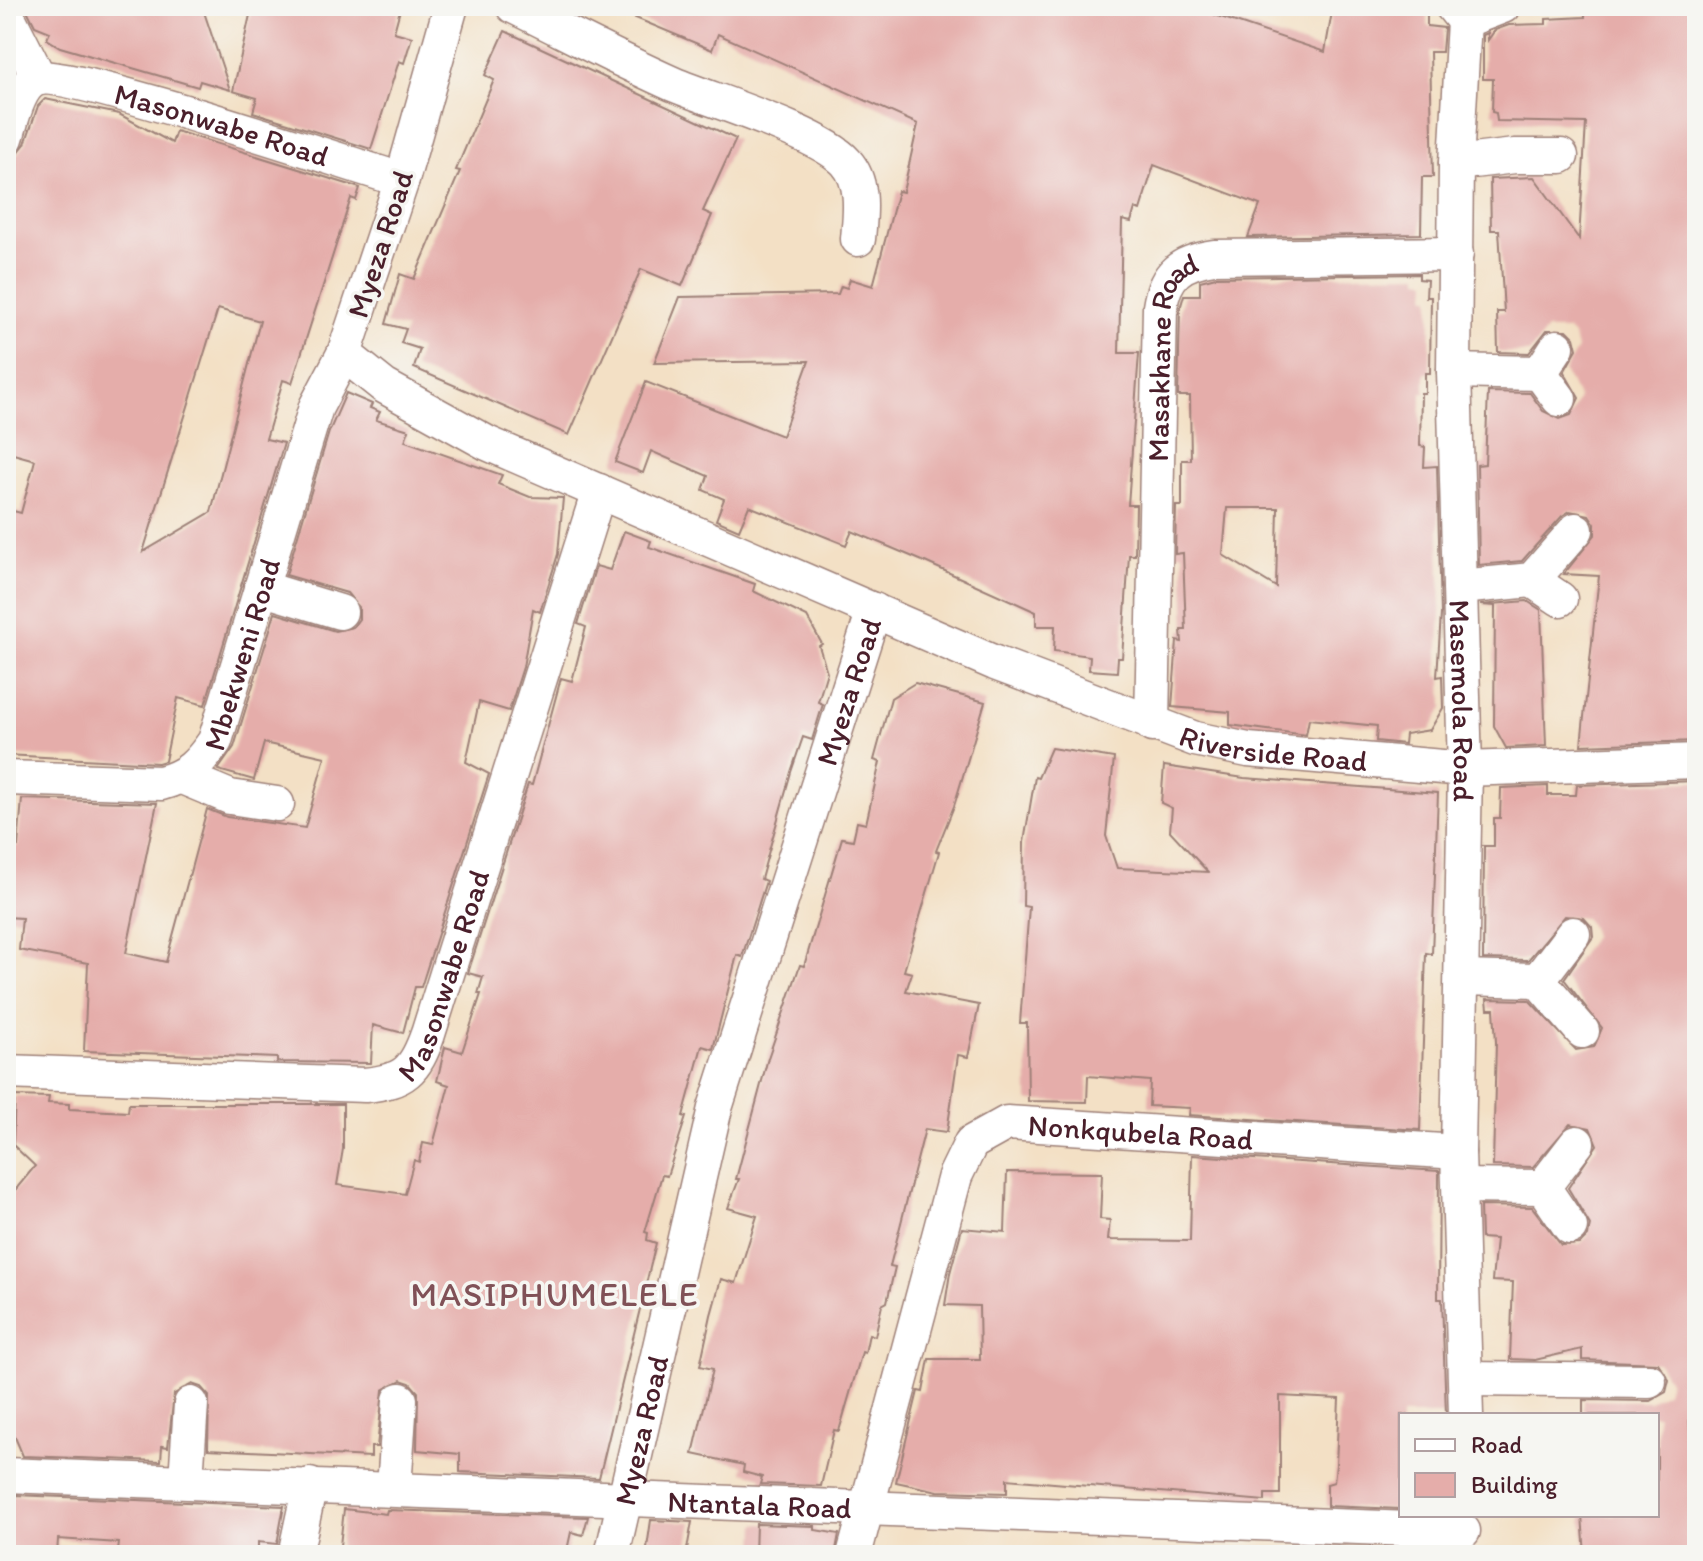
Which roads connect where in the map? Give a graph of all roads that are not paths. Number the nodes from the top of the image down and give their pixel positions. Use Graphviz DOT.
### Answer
graph roads {
  1 [pos="451,6"];
  2 [pos="513,6"];
  3 [pos="1503,6"];
  4 [pos="6,13"];
  5 [pos="1458,14"];
  6 [pos="39,78"];
  7 [pos="6,138"];
  8 [pos="1561,156"];
  9 [pos="1456,163"];
  10 [pos="402,180"];
  11 [pos="858,239"];
  12 [pos="1456,254"];
  13 [pos="344,354"];
  14 [pos="1454,371"];
  15 [pos="1552,373"];
  16 [pos="599,491"];
  17 [pos="1576,530"];
  18 [pos="1460,587"];
  19 [pos="261,588"];
  20 [pos="874,610"];
  21 [pos="340,612"];
  22 [pos="1152,725"];
  23 [pos="1697,761"];
  24 [pos="1465,769"];
  25 [pos="182,777"];
  26 [pos="6,778"];
  27 [pos="277,804"];
  28 [pos="1573,934"];
  29 [pos="1462,978"];
  30 [pos="1538,980"];
  31 [pos="1582,1031"];
  32 [pos="6,1072"];
  33 [pos="1577,1143"];
  34 [pos="1458,1152"];
  35 [pos="1460,1186"];
  36 [pos="1543,1187"];
  37 [pos="1570,1227"];
  38 [pos="1466,1379"];
  39 [pos="1649,1381"];
  40 [pos="400,1400"];
  41 [pos="191,1404"];
  42 [pos="1466,1413"];
  43 [pos="6,1475"];
  44 [pos="186,1480"];
  45 [pos="310,1485"];
  46 [pos="394,1488"];
  47 [pos="626,1497"];
  48 [pos="865,1509"];
  49 [pos="1464,1534"];
  50 [pos="295,1555"];
  51 [pos="612,1555"];
  52 [pos="854,1555"];
  1 -- 10 [label="street, Myeza Road"];
  2 -- 11 [label="street"];
  3 -- 5 [label="street, Masemola Road"];
  4 -- 6 [label="street"];
  5 -- 9 [label="street, Masemola Road"];
  6 -- 7 [label="street"];
  6 -- 10 [label="street, Masonwabe Road"];
  8 -- 9 [label="street"];
  9 -- 12 [label="street, Masemola Road"];
  10 -- 13 [label="street, Myeza Road"];
  12 -- 14 [label="street, Masemola Road"];
  12 -- 22 [label="street, Masakhane Road"];
  13 -- 16 [label="street, Myeza Road"];
  13 -- 19 [label="street, Mbekweni Road"];
  14 -- 15 [label="street"];
  14 -- 18 [label="street, Masemola Road"];
  16 -- 20 [label="street, Myeza Road"];
  16 -- 32 [label="street, Masonwabe Road"];
  17 -- 18 [label="street"];
  18 -- 24 [label="street, Masemola Road"];
  19 -- 21 [label="street"];
  19 -- 25 [label="street, Mbekweni Road"];
  20 -- 22 [label="street, Riverside Road"];
  20 -- 47 [label="street, Myeza Road"];
  22 -- 24 [label="street, Riverside Road"];
  23 -- 24 [label="street, Riverside Road"];
  24 -- 29 [label="street, Masemola Road"];
  25 -- 26 [label="street, Mbekweni Road"];
  25 -- 27 [label="street"];
  28 -- 30 [label="street"];
  29 -- 30 [label="street"];
  29 -- 34 [label="street, Masemola Road"];
  30 -- 31 [label="street"];
  33 -- 36 [label="street"];
  34 -- 35 [label="street, Masemola Road"];
  34 -- 48 [label="street, Nonkqubela Road"];
  35 -- 36 [label="street"];
  35 -- 38 [label="street, Masemola Road"];
  36 -- 37 [label="street"];
  38 -- 39 [label="street"];
  38 -- 42 [label="street, Masemola Road"];
  40 -- 46 [label="street"];
  41 -- 44 [label="street"];
  43 -- 44 [label="street, Ntantala Road"];
  44 -- 45 [label="street, Ntantala Road"];
  45 -- 46 [label="street, Ntantala Road"];
  45 -- 50 [label="street"];
  46 -- 47 [label="street, Ntantala Road"];
  47 -- 48 [label="street, Ntantala Road"];
  47 -- 51 [label="street, Myeza Road"];
  48 -- 49 [label="street, Ntantala Road"];
  48 -- 52 [label="street, Nonkqubela Road"];
}
